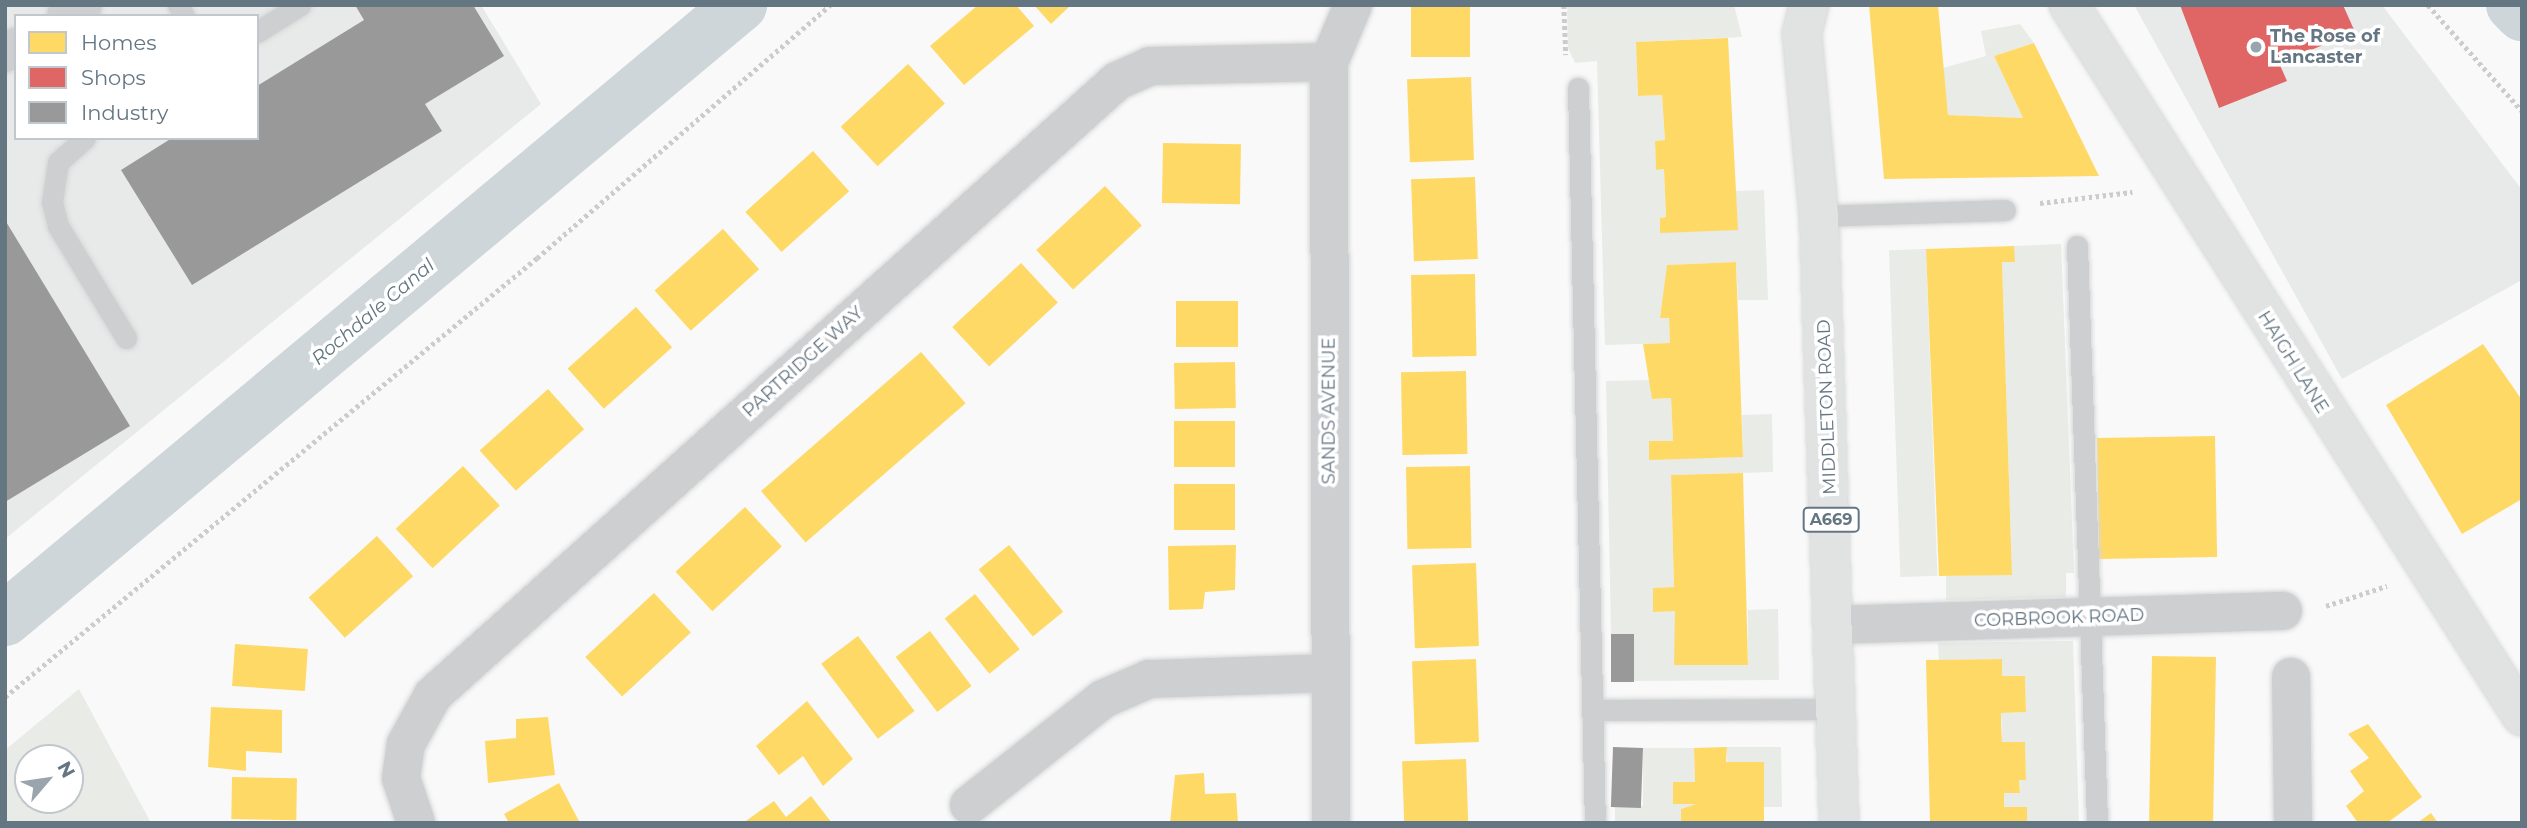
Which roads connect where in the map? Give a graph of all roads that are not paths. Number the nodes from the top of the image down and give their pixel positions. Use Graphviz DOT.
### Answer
graph roads {
  1 [pos="300,5"];
  2 [pos="1353,5"];
  3 [pos="2068,5"];
  4 [pos="1800,15"];
  5 [pos="259,31"];
  6 [pos="1329,62"];
  7 [pos="1578,88"];
  8 [pos="83,140"];
  9 [pos="2005,210"];
  10 [pos="1819,216"];
  11 [pos="2077,246"];
  12 [pos="126,338"];
  13 [pos="2283,611"];
  14 [pos="2093,617"];
  15 [pos="1835,625"];
  16 [pos="1328,673"];
  17 [pos="2291,677"];
  18 [pos="1836,709"];
  19 [pos="1593,710"];
  20 [pos="2522,716"];
  21 [pos="969,805"];
  22 [pos="416,823"];
  23 [pos="1331,823"];
  24 [pos="1595,823"];
  25 [pos="1839,823"];
  26 [pos="2096,823"];
  27 [pos="2293,823"];
  1 -- 5 [label="lane"];
  2 -- 6 [label="street, SANDS AVENUE"];
  3 -- 20 [label="main road, HAIGH LANE"];
  4 -- 10 [label="main road, MIDDLETON ROAD / A669"];
  6 -- 16 [label="street, SANDS AVENUE"];
  6 -- 22 [label="street, PARTRIDGE WAY"];
  7 -- 19 [label="lane"];
  8 -- 12 [label="lane"];
  9 -- 10 [label="lane"];
  10 -- 15 [label="main road, MIDDLETON ROAD / A669"];
  11 -- 14 [label="lane"];
  13 -- 14 [label="street, CORBROOK ROAD"];
  14 -- 15 [label="street, CORBROOK ROAD"];
  14 -- 26 [label="lane"];
  15 -- 18 [label="main road, MIDDLETON ROAD / A669"];
  16 -- 21 [label="street"];
  16 -- 23 [label="street, SANDS AVENUE"];
  17 -- 27 [label="street"];
  18 -- 19 [label="lane"];
  18 -- 25 [label="main road, MIDDLETON ROAD / A669"];
  19 -- 24 [label="lane"];
}
